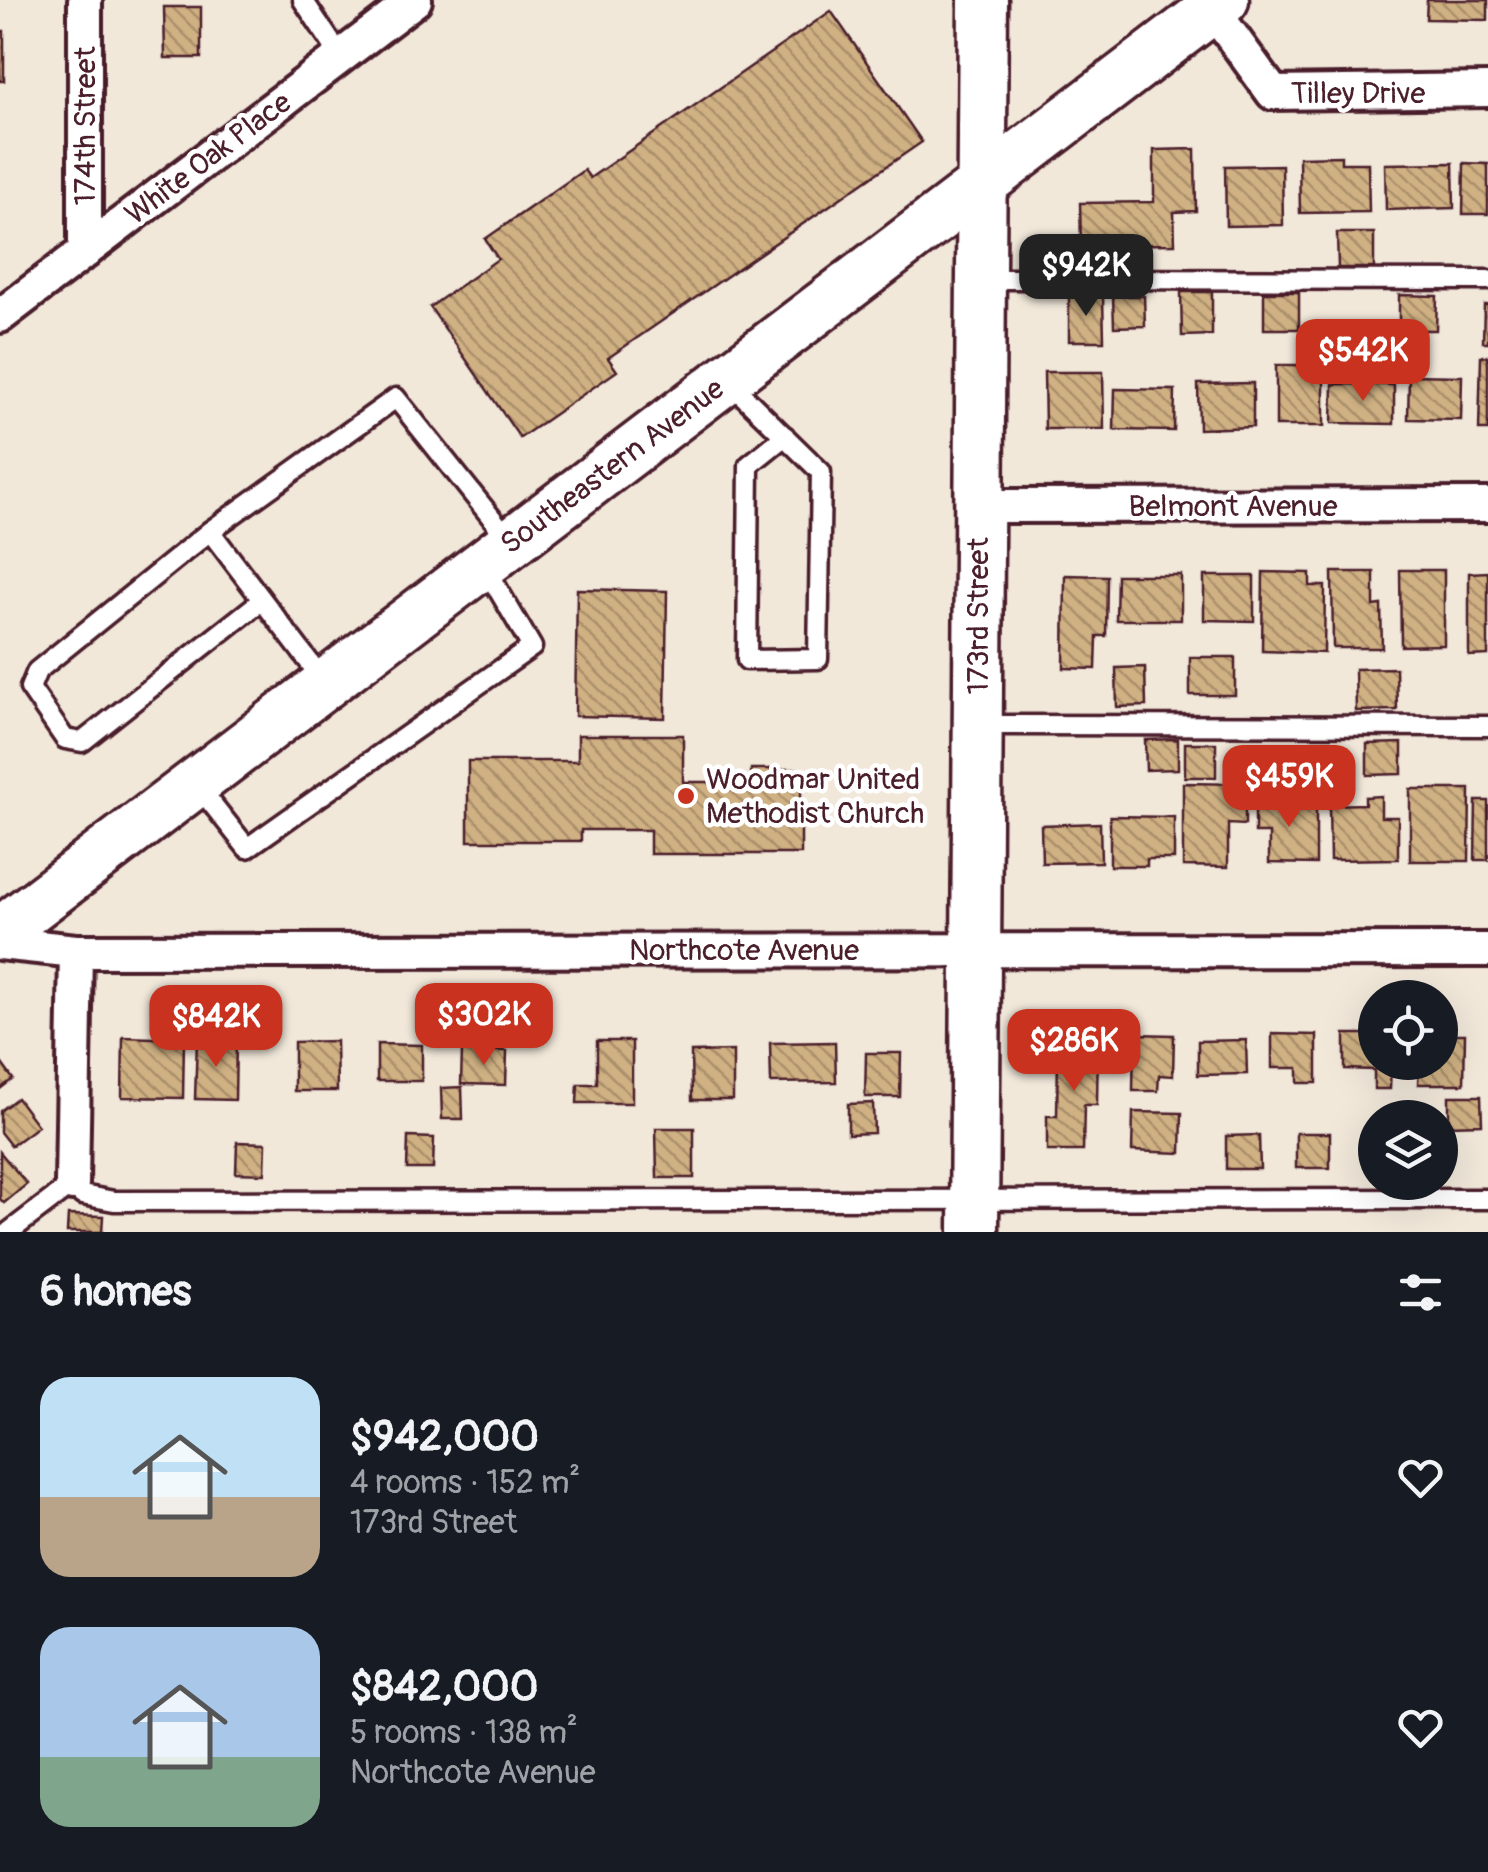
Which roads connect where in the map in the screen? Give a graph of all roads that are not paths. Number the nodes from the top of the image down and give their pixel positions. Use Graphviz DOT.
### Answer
graph roads {
  1 [pos="86,0"];
  2 [pos="302,0"];
  3 [pos="415,0"];
  4 [pos="983,0"];
  5 [pos="1218,4"];
  6 [pos="341,57"];
  7 [pos="1488,90"];
  8 [pos="980,184"];
  9 [pos="85,252"];
  10 [pos="980,279"];
  11 [pos="1488,280"];
  12 [pos="0,316"];
  13 [pos="726,378"];
  14 [pos="785,436"];
  15 [pos="978,506"];
  16 [pos="1488,506"];
  17 [pos="210,531"];
  18 [pos="497,553"];
  19 [pos="261,601"];
  20 [pos="327,686"];
  21 [pos="977,725"];
  22 [pos="1488,726"];
  23 [pos="196,783"];
  24 [pos="0,932"];
  25 [pos="0,943"];
  26 [pos="976,950"];
  27 [pos="1488,950"];
  28 [pos="76,951"];
  29 [pos="72,1184"];
  30 [pos="1488,1199"];
  31 [pos="974,1216"];
  32 [pos="8,1232"];
  1 -- 9 [label="street, 174th Street"];
  2 -- 6 [label="lane"];
  3 -- 6 [label="street, White Oak Place"];
  4 -- 8 [label="street, 173rd Street"];
  5 -- 7 [label="street, Tilley Drive"];
  5 -- 8 [label="street, Southeastern Avenue"];
  6 -- 9 [label="street, White Oak Place"];
  8 -- 10 [label="street, 173rd Street"];
  8 -- 13 [label="street, Southeastern Avenue"];
  9 -- 12 [label="street, White Oak Place"];
  10 -- 11 [label="lane"];
  10 -- 15 [label="street, 173rd Street"];
  13 -- 14 [label="lane"];
  13 -- 18 [label="street, Southeastern Avenue"];
  14 -- 14 [label="lane"];
  15 -- 16 [label="street, Belmont Avenue"];
  15 -- 21 [label="street, 173rd Street"];
  17 -- 18 [label="lane"];
  17 -- 19 [label="lane"];
  17 -- 19 [label="lane"];
  18 -- 20 [label="street, Southeastern Avenue"];
  18 -- 23 [label="lane"];
  19 -- 20 [label="lane"];
  20 -- 23 [label="street, Southeastern Avenue"];
  21 -- 22 [label="lane"];
  21 -- 26 [label="street, 173rd Street"];
  23 -- 24 [label="street, Southeastern Avenue"];
  25 -- 28 [label="street, Northcote Avenue"];
  26 -- 27 [label="street, Northcote Avenue"];
  26 -- 28 [label="street, Northcote Avenue"];
  26 -- 31 [label="street, 173rd Street"];
  28 -- 29 [label="street"];
  29 -- 31 [label="lane"];
  29 -- 32 [label="lane"];
  30 -- 31 [label="lane"];
}
